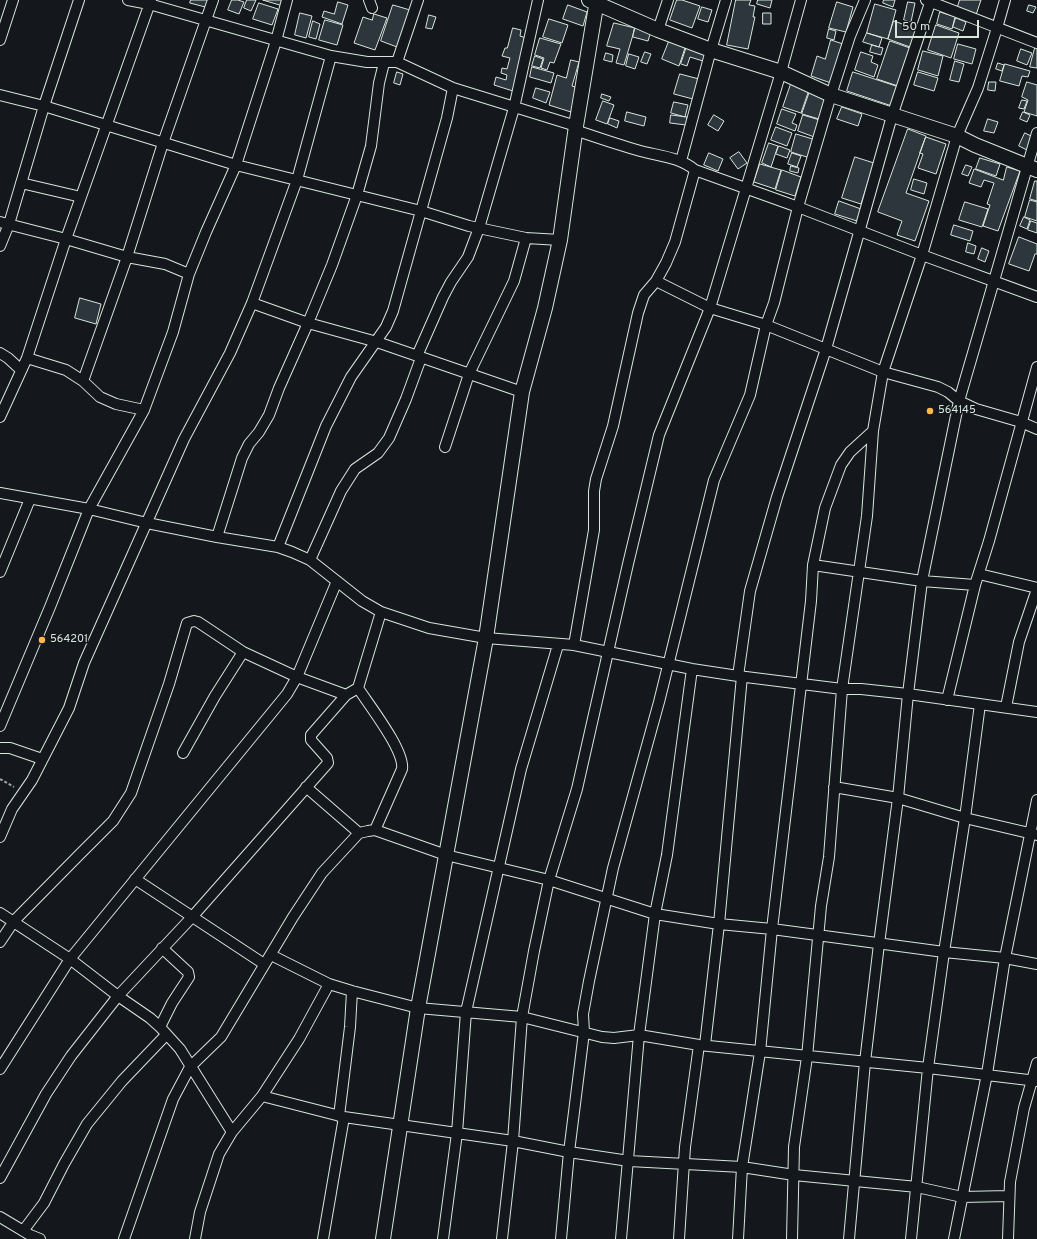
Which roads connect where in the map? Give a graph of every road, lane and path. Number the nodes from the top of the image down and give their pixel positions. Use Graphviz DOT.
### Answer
graph roads {
  1 [pos="13,0"];
  2 [pos="79,0"];
  3 [pos="128,0"];
  4 [pos="213,0"];
  5 [pos="287,0"];
  6 [pos="418,0"];
  7 [pos="538,0"];
  8 [pos="668,0"];
  9 [pos="726,0"];
  10 [pos="800,0"];
  11 [pos="865,0"];
  12 [pos="1004,0"];
  13 [pos="594,1"];
  14 [pos="929,1"];
  15 [pos="150,2"];
  16 [pos="206,20"];
  17 [pos="997,28"];
  18 [pos="658,30"];
  19 [pos="0,40"];
  20 [pos="276,41"];
  21 [pos="1037,43"];
  22 [pos="711,50"];
  23 [pos="331,56"];
  24 [pos="384,62"];
  25 [pos="397,62"];
  26 [pos="780,72"];
  27 [pos="452,88"];
  28 [pos="0,95"];
  29 [pos="831,95"];
  30 [pos="44,106"];
  31 [pos="514,108"];
  32 [pos="892,116"];
  33 [pos="106,125"];
  34 [pos="576,128"];
  35 [pos="1037,133"];
  36 [pos="957,136"];
  37 [pos="163,143"];
  38 [pos="681,161"];
  39 [pos="236,165"];
  40 [pos="1032,167"];
  41 [pos="695,170"];
  42 [pos="297,180"];
  43 [pos="21,183"];
  44 [pos="745,187"];
  45 [pos="358,195"];
  46 [pos="81,197"];
  47 [pos="798,207"];
  48 [pos="422,211"];
  49 [pos="4,223"];
  50 [pos="479,228"];
  51 [pos="859,231"];
  52 [pos="526,238"];
  53 [pos="66,239"];
  54 [pos="560,240"];
  55 [pos="0,246"];
  56 [pos="922,255"];
  57 [pos="127,256"];
  58 [pos="189,274"];
  59 [pos="656,281"];
  60 [pos="995,281"];
  61 [pos="1037,297"];
  62 [pos="252,304"];
  63 [pos="710,308"];
  64 [pos="308,323"];
  65 [pos="766,325"];
  66 [pos="376,342"];
  67 [pos="826,349"];
  68 [pos="0,353"];
  69 [pos="419,357"];
  70 [pos="27,358"];
  71 [pos="1037,367"];
  72 [pos="21,370"];
  73 [pos="883,372"];
  74 [pos="469,374"];
  75 [pos="83,381"];
  76 [pos="522,392"];
  77 [pos="959,401"];
  78 [pos="144,410"];
  79 [pos="0,417"];
  80 [pos="1022,422"];
  81 [pos="1037,430"];
  82 [pos="873,431"];
  83 [pos="445,448"];
  84 [pos="0,493"];
  85 [pos="30,499"];
  86 [pos="89,509"];
  87 [pos="147,523"];
  88 [pos="217,537"];
  89 [pos="278,548"];
  90 [pos="310,560"];
  91 [pos="813,565"];
  92 [pos="858,571"];
  93 [pos="0,572"];
  94 [pos="979,574"];
  95 [pos="337,581"];
  96 [pos="922,581"];
  97 [pos="975,585"];
  98 [pos="1037,589"];
  99 [pos="381,612"];
  100 [pos="486,638"];
  101 [pos="558,645"];
  102 [pos="574,645"];
  103 [pos="243,652"];
  104 [pos="608,652"];
  105 [pos="669,663"];
  106 [pos="692,669"];
  107 [pos="740,676"];
  108 [pos="297,677"];
  109 [pos="802,683"];
  110 [pos="358,688"];
  111 [pos="842,689"];
  112 [pos="908,694"];
  113 [pos="346,696"];
  114 [pos="947,700"];
  115 [pos="980,704"];
  116 [pos="1006,707"];
  117 [pos="1037,712"];
  118 [pos="0,726"];
  119 [pos="0,748"];
  120 [pos="183,753"];
  121 [pos="42,759"];
  122 [pos="0,779"];
  123 [pos="306,787"];
  124 [pos="834,787"];
  125 [pos="25,790"];
  126 [pos="898,798"];
  127 [pos="1037,800"];
  128 [pos="965,818"];
  129 [pos="375,830"];
  130 [pos="359,834"];
  131 [pos="1033,834"];
  132 [pos="0,837"];
  133 [pos="446,855"];
  134 [pos="498,868"];
  135 [pos="135,879"];
  136 [pos="549,880"];
  137 [pos="606,898"];
  138 [pos="0,913"];
  139 [pos="655,914"];
  140 [pos="193,916"];
  141 [pos="14,921"];
  142 [pos="719,924"];
  143 [pos="772,929"];
  144 [pos="818,936"];
  145 [pos="0,942"];
  146 [pos="878,944"];
  147 [pos="162,948"];
  148 [pos="944,952"];
  149 [pos="272,955"];
  150 [pos="1005,958"];
  151 [pos="70,959"];
  152 [pos="264,964"];
  153 [pos="1037,964"];
  154 [pos="329,984"];
  155 [pos="352,991"];
  156 [pos="118,996"];
  157 [pos="418,1008"];
  158 [pos="466,1012"];
  159 [pos="522,1017"];
  160 [pos="163,1031"];
  161 [pos="584,1032"];
  162 [pos="639,1035"];
  163 [pos="702,1045"];
  164 [pos="760,1052"];
  165 [pos="806,1057"];
  166 [pos="865,1062"];
  167 [pos="1037,1063"];
  168 [pos="190,1067"];
  169 [pos="928,1068"];
  170 [pos="0,1069"];
  171 [pos="987,1074"];
  172 [pos="1035,1080"];
  173 [pos="262,1096"];
  174 [pos="341,1117"];
  175 [pos="400,1125"];
  176 [pos="232,1132"];
  177 [pos="457,1133"];
  178 [pos="513,1141"];
  179 [pos="569,1152"];
  180 [pos="629,1161"];
  181 [pos="684,1163"];
  182 [pos="742,1167"];
  183 [pos="794,1175"];
  184 [pos="0,1178"];
  185 [pos="854,1181"];
  186 [pos="916,1187"];
  187 [pos="1009,1196"];
  188 [pos="962,1197"];
  189 [pos="0,1217"];
  190 [pos="23,1231"];
  191 [pos="40,1239"];
  192 [pos="124,1239"];
  193 [pos="195,1239"];
  194 [pos="323,1239"];
  195 [pos="383,1239"];
  196 [pos="443,1239"];
  197 [pos="502,1239"];
  198 [pos="561,1239"];
  199 [pos="621,1239"];
  200 [pos="679,1239"];
  201 [pos="738,1239"];
  202 [pos="792,1239"];
  203 [pos="849,1239"];
  204 [pos="912,1239"];
  205 [pos="954,1239"];
  206 [pos="1008,1239"];
  1 -- 19 [label="street"];
  2 -- 30 [label="street"];
  3 -- 15 [label="street"];
  4 -- 16 [label="street"];
  5 -- 20 [label="street"];
  6 -- 25 [label="street"];
  7 -- 31 [label="street"];
  8 -- 18 [label="street"];
  9 -- 22 [label="street"];
  10 -- 26 [label="street"];
  11 -- 29 [label="street"];
  12 -- 17 [label="street"];
  13 -- 18 [label="street"];
  13 -- 34 [label="street"];
  14 -- 17 [label="street"];
  14 -- 32 [label="street"];
  15 -- 16 [label="street"];
  15 -- 33 [label="street"];
  16 -- 20 [label="street"];
  16 -- 37 [label="street"];
  17 -- 21 [label="street"];
  17 -- 36 [label="street"];
  18 -- 22 [label="street"];
  20 -- 23 [label="street"];
  20 -- 39 [label="street"];
  22 -- 26 [label="street"];
  22 -- 38 [label="street"];
  23 -- 24 [label="street"];
  23 -- 42 [label="street"];
  24 -- 25 [label="street"];
  24 -- 45 [label="street"];
  25 -- 27 [label="street"];
  26 -- 29 [label="street"];
  26 -- 44 [label="street"];
  27 -- 31 [label="street"];
  27 -- 48 [label="street"];
  28 -- 30 [label="street"];
  29 -- 32 [label="street"];
  29 -- 47 [label="street"];
  30 -- 33 [label="street"];
  30 -- 43 [label="street"];
  31 -- 34 [label="street"];
  31 -- 50 [label="street"];
  32 -- 36 [label="street"];
  32 -- 51 [label="street"];
  33 -- 37 [label="street"];
  33 -- 46 [label="street"];
  34 -- 38 [label="street"];
  34 -- 54 [label="street"];
  35 -- 40 [label="street"];
  36 -- 40 [label="street"];
  36 -- 56 [label="street"];
  37 -- 39 [label="street"];
  37 -- 57 [label="street"];
  38 -- 41 [label="street"];
  39 -- 42 [label="street"];
  39 -- 58 [label="street"];
  40 -- 60 [label="street"];
  41 -- 44 [label="street"];
  41 -- 59 [label="street"];
  42 -- 45 [label="street"];
  42 -- 62 [label="street"];
  43 -- 46 [label="street"];
  43 -- 49 [label="street"];
  44 -- 47 [label="street"];
  44 -- 63 [label="street"];
  45 -- 48 [label="street"];
  45 -- 64 [label="street"];
  46 -- 53 [label="street"];
  47 -- 51 [label="street"];
  47 -- 65 [label="street"];
  48 -- 50 [label="street"];
  48 -- 66 [label="street"];
  49 -- 53 [label="street"];
  49 -- 55 [label="street"];
  50 -- 52 [label="street"];
  50 -- 69 [label="street"];
  51 -- 56 [label="street"];
  51 -- 67 [label="street"];
  52 -- 54 [label="street"];
  52 -- 74 [label="street"];
  53 -- 57 [label="street"];
  53 -- 70 [label="street"];
  54 -- 76 [label="street"];
  56 -- 60 [label="street"];
  56 -- 73 [label="street"];
  57 -- 58 [label="street"];
  57 -- 75 [label="street"];
  58 -- 78 [label="street"];
  59 -- 63 [label="street"];
  59 -- 102 [label="street"];
  60 -- 61 [label="street"];
  60 -- 77 [label="street"];
  62 -- 64 [label="street"];
  62 -- 87 [label="street"];
  63 -- 65 [label="street"];
  63 -- 104 [label="street"];
  64 -- 66 [label="street"];
  64 -- 88 [label="street"];
  65 -- 67 [label="street"];
  65 -- 105 [label="street"];
  66 -- 69 [label="street"];
  66 -- 89 [label="street"];
  67 -- 73 [label="street"];
  67 -- 107 [label="street"];
  68 -- 72 [label="street"];
  69 -- 74 [label="street"];
  69 -- 90 [label="street"];
  70 -- 72 [label="street"];
  70 -- 75 [label="street"];
  71 -- 80 [label="street"];
  72 -- 79 [label="street"];
  73 -- 77 [label="street"];
  73 -- 82 [label="street"];
  74 -- 76 [label="street"];
  74 -- 83 [label="street"];
  75 -- 78 [label="street"];
  76 -- 100 [label="street"];
  77 -- 80 [label="street"];
  77 -- 96 [label="street"];
  78 -- 86 [label="street"];
  80 -- 81 [label="street"];
  80 -- 94 [label="street"];
  82 -- 91 [label="street"];
  82 -- 92 [label="street"];
  84 -- 85 [label="street"];
  85 -- 86 [label="street"];
  85 -- 93 [label="street"];
  86 -- 87 [label="street"];
  86 -- 118 [label="street"];
  87 -- 88 [label="street"];
  87 -- 121 [label="street"];
  88 -- 89 [label="street"];
  89 -- 90 [label="street"];
  90 -- 95 [label="street"];
  91 -- 92 [label="street"];
  91 -- 109 [label="street"];
  92 -- 96 [label="street"];
  92 -- 111 [label="street"];
  94 -- 97 [label="street"];
  94 -- 98 [label="street"];
  95 -- 99 [label="street"];
  95 -- 108 [label="street"];
  96 -- 97 [label="street"];
  96 -- 112 [label="street"];
  97 -- 114 [label="street"];
  98 -- 116 [label="street"];
  99 -- 100 [label="street"];
  99 -- 110 [label="street"];
  100 -- 101 [label="street"];
  100 -- 133 [label="street"];
  101 -- 102 [label="street"];
  101 -- 134 [label="street"];
  102 -- 104 [label="street"];
  103 -- 108 [label="street"];
  103 -- 120 [label="street"];
  103 -- 141 [label="street"];
  104 -- 105 [label="street"];
  104 -- 136 [label="street"];
  105 -- 106 [label="street"];
  105 -- 137 [label="street"];
  106 -- 107 [label="street"];
  106 -- 139 [label="street"];
  107 -- 109 [label="street"];
  107 -- 142 [label="street"];
  108 -- 113 [label="street"];
  108 -- 135 [label="street"];
  109 -- 111 [label="street"];
  109 -- 143 [label="street"];
  110 -- 113 [label="street"];
  110 -- 129 [label="street"];
  111 -- 112 [label="street"];
  111 -- 124 [label="street"];
  112 -- 114 [label="street"];
  112 -- 126 [label="street"];
  113 -- 123 [label="street"];
  114 -- 115 [label="street"];
  115 -- 116 [label="street"];
  115 -- 128 [label="street"];
  116 -- 117 [label="street"];
  119 -- 121 [label="street"];
  121 -- 125 [label="street"];
  122 -- 125 [label="path"];
  123 -- 130 [label="street"];
  123 -- 140 [label="street"];
  124 -- 126 [label="street"];
  124 -- 144 [label="street"];
  125 -- 132 [label="street"];
  126 -- 128 [label="street"];
  126 -- 146 [label="street"];
  127 -- 131 [label="street"];
  128 -- 131 [label="street"];
  128 -- 148 [label="street"];
  129 -- 130 [label="street"];
  129 -- 133 [label="street"];
  130 -- 149 [label="street"];
  131 -- 150 [label="street"];
  133 -- 134 [label="street"];
  133 -- 157 [label="street"];
  134 -- 136 [label="street"];
  134 -- 158 [label="street"];
  135 -- 140 [label="street"];
  135 -- 151 [label="street"];
  136 -- 137 [label="street"];
  136 -- 159 [label="street"];
  137 -- 139 [label="street"];
  137 -- 161 [label="street"];
  138 -- 141 [label="street"];
  139 -- 142 [label="street"];
  139 -- 162 [label="street"];
  140 -- 147 [label="street"];
  140 -- 152 [label="street"];
  141 -- 145 [label="street"];
  141 -- 151 [label="street"];
  142 -- 143 [label="street"];
  142 -- 163 [label="street"];
  143 -- 144 [label="street"];
  143 -- 164 [label="street"];
  144 -- 146 [label="street"];
  144 -- 165 [label="street"];
  146 -- 148 [label="street"];
  146 -- 166 [label="street"];
  147 -- 156 [label="street"];
  147 -- 160 [label="street"];
  148 -- 150 [label="street"];
  148 -- 169 [label="street"];
  149 -- 152 [label="street"];
  149 -- 154 [label="street"];
  150 -- 153 [label="street"];
  150 -- 171 [label="street"];
  151 -- 156 [label="street"];
  151 -- 170 [label="street"];
  152 -- 168 [label="street"];
  154 -- 155 [label="street"];
  154 -- 173 [label="street"];
  155 -- 157 [label="street"];
  155 -- 174 [label="street"];
  156 -- 160 [label="street"];
  156 -- 184 [label="street"];
  157 -- 158 [label="street"];
  157 -- 175 [label="street"];
  158 -- 159 [label="street"];
  158 -- 177 [label="street"];
  159 -- 161 [label="street"];
  159 -- 178 [label="street"];
  160 -- 168 [label="street"];
  160 -- 190 [label="street"];
  161 -- 162 [label="street"];
  161 -- 179 [label="street"];
  162 -- 163 [label="street"];
  162 -- 180 [label="street"];
  163 -- 164 [label="street"];
  163 -- 181 [label="street"];
  164 -- 165 [label="street"];
  164 -- 182 [label="street"];
  165 -- 166 [label="street"];
  165 -- 183 [label="street"];
  166 -- 169 [label="street"];
  166 -- 185 [label="street"];
  167 -- 172 [label="street"];
  168 -- 176 [label="street"];
  168 -- 192 [label="street"];
  169 -- 171 [label="street"];
  169 -- 186 [label="street"];
  171 -- 172 [label="street"];
  171 -- 188 [label="street"];
  172 -- 187 [label="street"];
  173 -- 174 [label="street"];
  173 -- 176 [label="street"];
  174 -- 175 [label="street"];
  174 -- 194 [label="street"];
  175 -- 177 [label="street"];
  175 -- 195 [label="street"];
  176 -- 193 [label="street"];
  177 -- 178 [label="street"];
  177 -- 196 [label="street"];
  178 -- 179 [label="street"];
  178 -- 197 [label="street"];
  179 -- 180 [label="street"];
  179 -- 198 [label="street"];
  180 -- 181 [label="street"];
  180 -- 199 [label="street"];
  181 -- 182 [label="street"];
  181 -- 200 [label="street"];
  182 -- 183 [label="street"];
  182 -- 201 [label="street"];
  183 -- 185 [label="street"];
  183 -- 202 [label="street"];
  185 -- 186 [label="street"];
  185 -- 203 [label="street"];
  186 -- 188 [label="street"];
  186 -- 204 [label="street"];
  187 -- 188 [label="street"];
  187 -- 206 [label="street"];
  188 -- 205 [label="street"];
  189 -- 190 [label="street"];
  190 -- 191 [label="street"];
}
